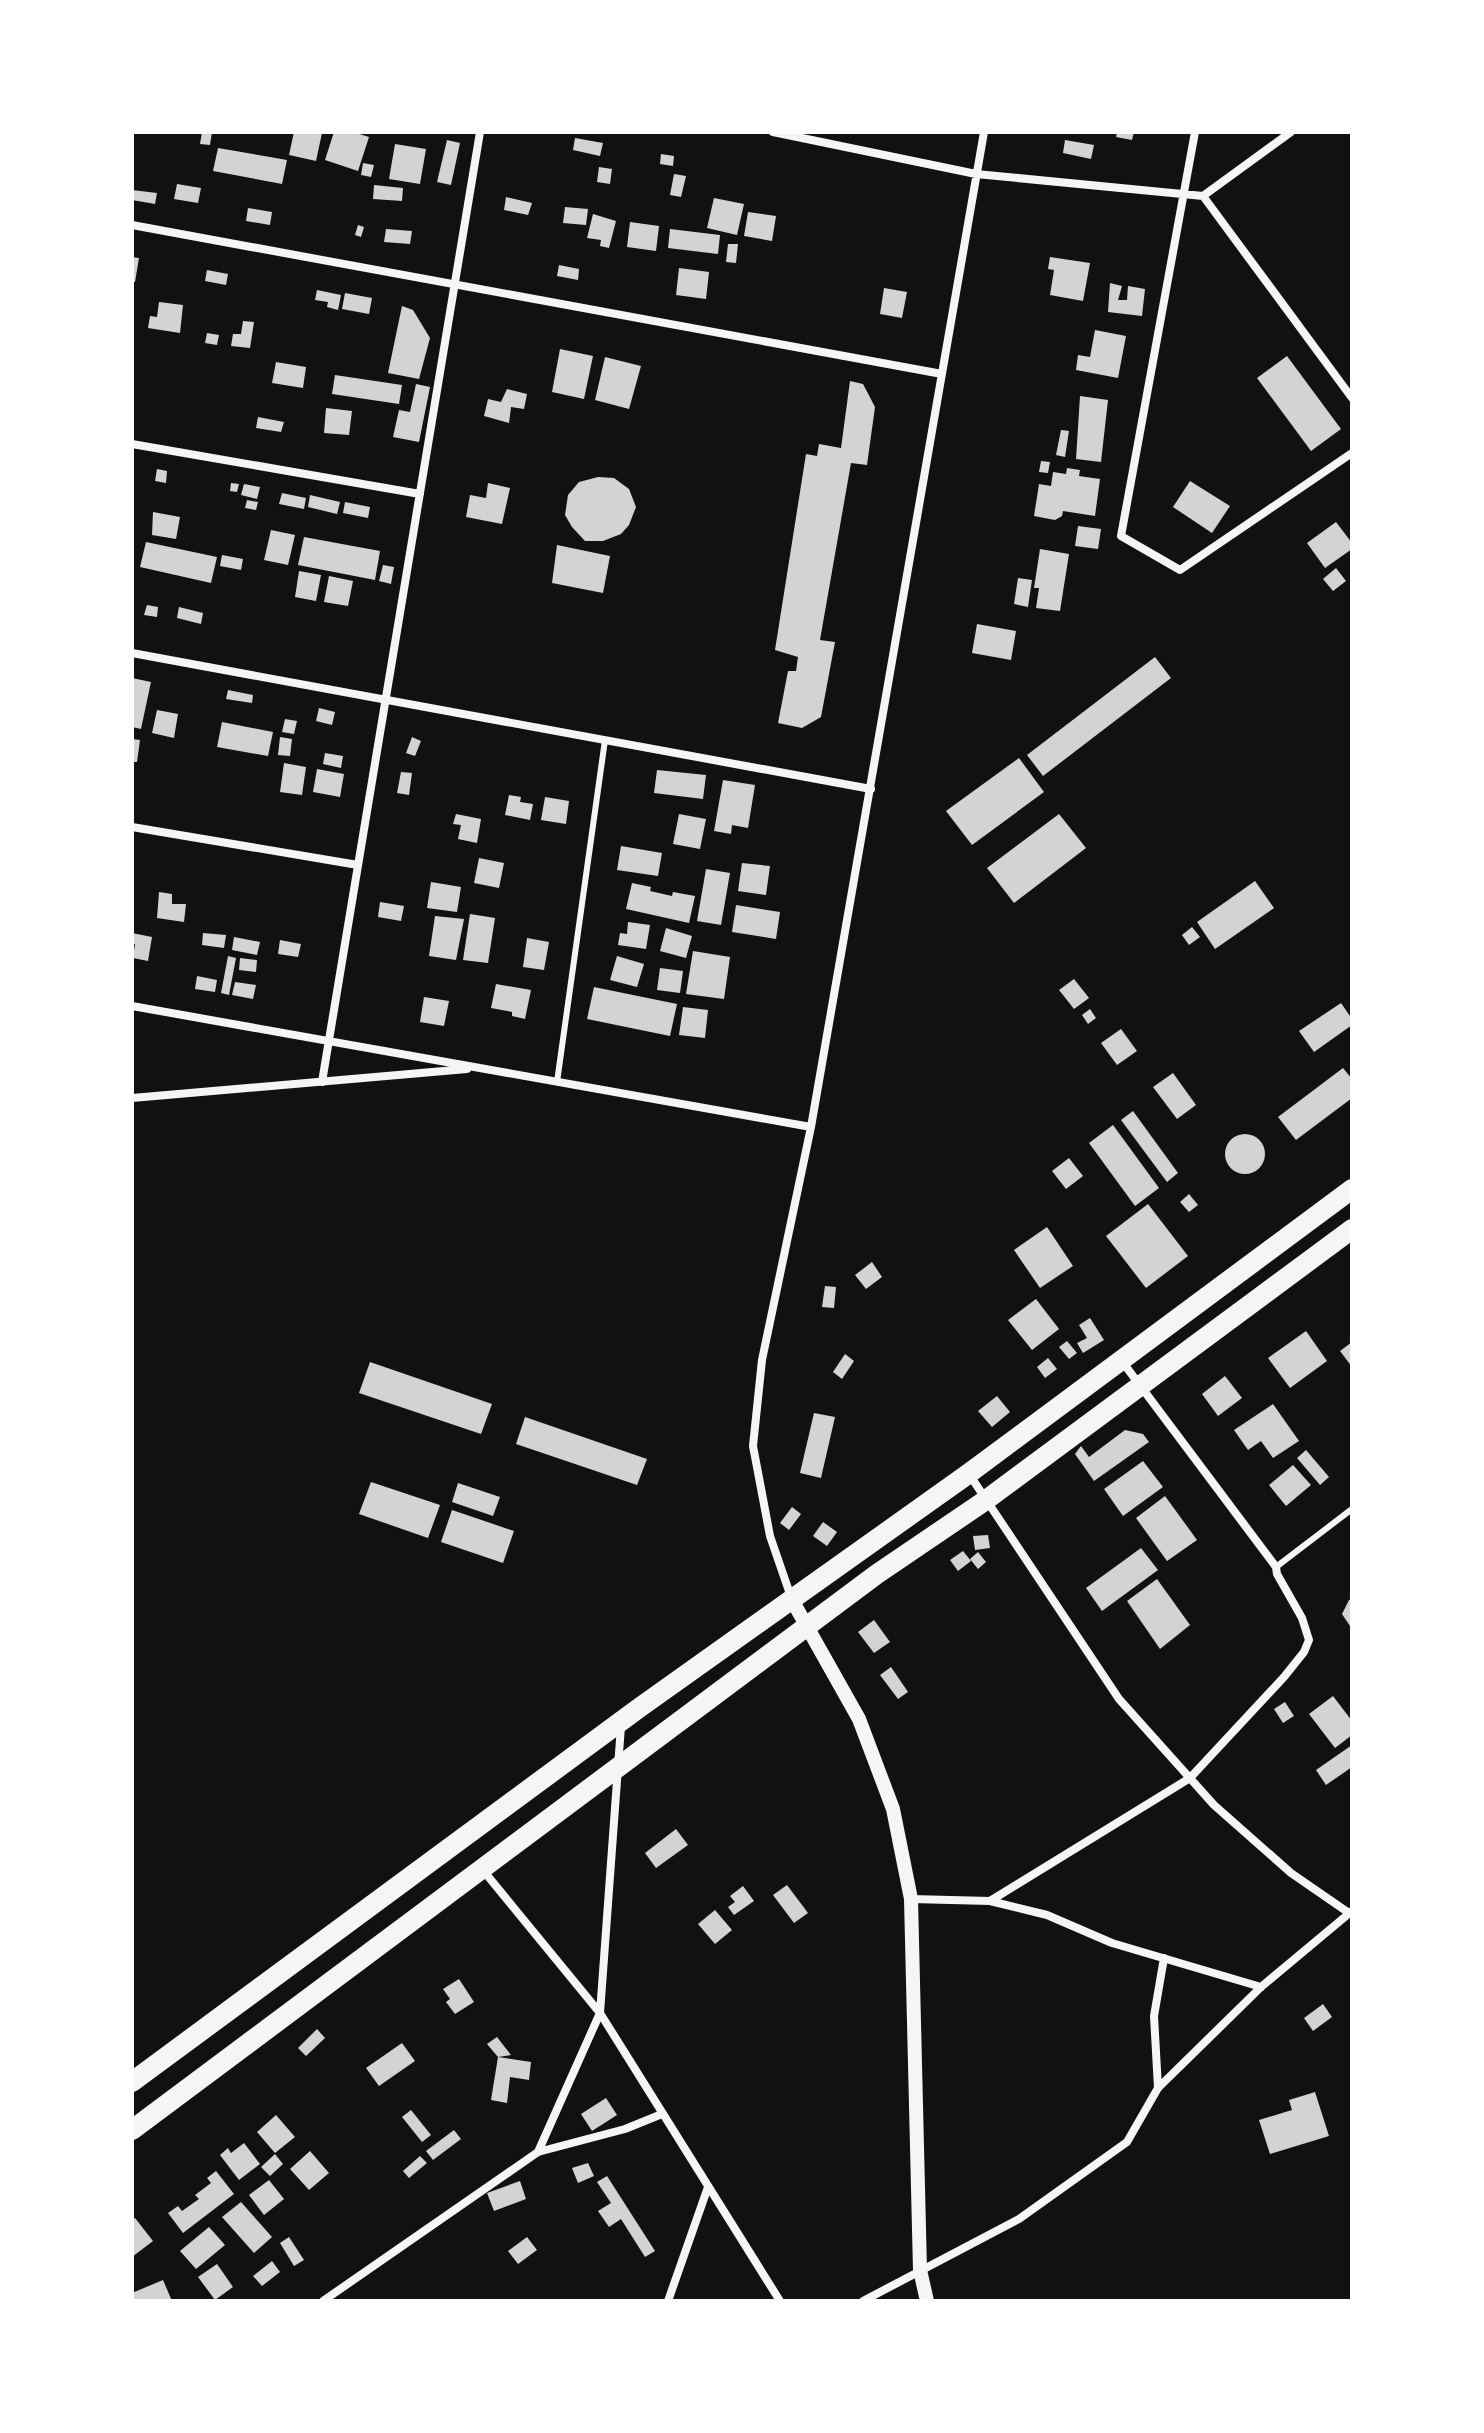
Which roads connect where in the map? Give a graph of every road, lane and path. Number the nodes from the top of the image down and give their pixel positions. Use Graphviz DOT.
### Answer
graph roads {
  1 [pos="480,132"];
  2 [pos="773,132"];
  3 [pos="984,132"];
  4 [pos="1195,132"];
  5 [pos="1291,132"];
  6 [pos="976,174"];
  7 [pos="1183,194"];
  8 [pos="1203,196"];
  9 [pos="132,225"];
  10 [pos="455,285"];
  11 [pos="942,374"];
  12 [pos="1352,398"];
  13 [pos="132,444"];
  14 [pos="1352,453"];
  15 [pos="420,494"];
  16 [pos="132,653"];
  17 [pos="386,699"];
  18 [pos="605,740"];
  19 [pos="871,789"];
  20 [pos="132,827"];
  21 [pos="358,865"];
  22 [pos="132,1006"];
  23 [pos="329,1041"];
  24 [pos="480,1068"];
  25 [pos="322,1082"];
  26 [pos="557,1082"];
  27 [pos="132,1098"];
  28 [pos="811,1127"];
  29 [pos="1352,1189"];
  30 [pos="1352,1229"];
  31 [pos="1120,1359"];
  32 [pos="1141,1387"];
  33 [pos="968,1474"];
  34 [pos="986,1500"];
  35 [pos="1352,1509"];
  36 [pos="1276,1567"];
  37 [pos="792,1600"];
  38 [pos="806,1628"];
  39 [pos="622,1722"];
  40 [pos="617,1767"];
  41 [pos="1190,1778"];
  42 [pos="482,1869"];
  43 [pos="911,1899"];
  44 [pos="990,1901"];
  45 [pos="1350,1912"];
  46 [pos="1164,1958"];
  47 [pos="1261,1987"];
  48 [pos="600,2013"];
  49 [pos="132,2082"];
  50 [pos="1158,2088"];
  51 [pos="662,2114"];
  52 [pos="132,2130"];
  53 [pos="538,2152"];
  54 [pos="708,2187"];
  55 [pos="920,2270"];
  56 [pos="323,2301"];
  57 [pos="668,2301"];
  58 [pos="780,2301"];
  59 [pos="863,2301"];
  60 [pos="927,2301"];
  1 -- 10 [label="street"];
  2 -- 6 [label="street"];
  3 -- 6 [label="street"];
  4 -- 7 [label="street"];
  5 -- 8 [label="street"];
  6 -- 7 [label="street"];
  6 -- 11 [label="street"];
  7 -- 8 [label="street"];
  7 -- 14 [label="street"];
  8 -- 12 [label="street"];
  9 -- 10 [label="street"];
  10 -- 11 [label="street"];
  10 -- 15 [label="street"];
  11 -- 19 [label="street"];
  13 -- 15 [label="street"];
  15 -- 17 [label="street"];
  16 -- 17 [label="street"];
  17 -- 18 [label="street"];
  17 -- 21 [label="street"];
  18 -- 19 [label="street"];
  18 -- 26 [label="lane"];
  19 -- 28 [label="street"];
  20 -- 21 [label="street"];
  21 -- 23 [label="street"];
  22 -- 23 [label="street"];
  23 -- 24 [label="street"];
  23 -- 25 [label="street"];
  24 -- 25 [label="street"];
  24 -- 26 [label="street"];
  25 -- 27 [label="street"];
  26 -- 28 [label="street"];
  28 -- 37 [label="street"];
  29 -- 31 [label="main road"];
  30 -- 32 [label="main road"];
  31 -- 32 [label="street"];
  31 -- 33 [label="main road"];
  32 -- 34 [label="main road"];
  32 -- 36 [label="street"];
  33 -- 34 [label="street"];
  33 -- 37 [label="main road"];
  34 -- 38 [label="main road"];
  34 -- 41 [label="street"];
  35 -- 36 [label="lane"];
  36 -- 41 [label="street"];
  37 -- 38 [label="street"];
  37 -- 39 [label="main road"];
  38 -- 40 [label="main road"];
  38 -- 43 [label="street"];
  39 -- 40 [label="street"];
  39 -- 49 [label="main road"];
  40 -- 42 [label="main road"];
  40 -- 48 [label="street"];
  41 -- 44 [label="street"];
  41 -- 45 [label="street"];
  42 -- 48 [label="street"];
  42 -- 52 [label="main road"];
  43 -- 44 [label="street"];
  43 -- 55 [label="street"];
  44 -- 46 [label="street"];
  45 -- 47 [label="street"];
  46 -- 47 [label="street"];
  46 -- 50 [label="street"];
  47 -- 50 [label="street"];
  48 -- 51 [label="street"];
  48 -- 53 [label="street"];
  50 -- 55 [label="street"];
  51 -- 53 [label="street"];
  51 -- 54 [label="street"];
  53 -- 56 [label="street"];
  54 -- 57 [label="street"];
  54 -- 58 [label="street"];
  55 -- 59 [label="street"];
  55 -- 60 [label="street"];
}
